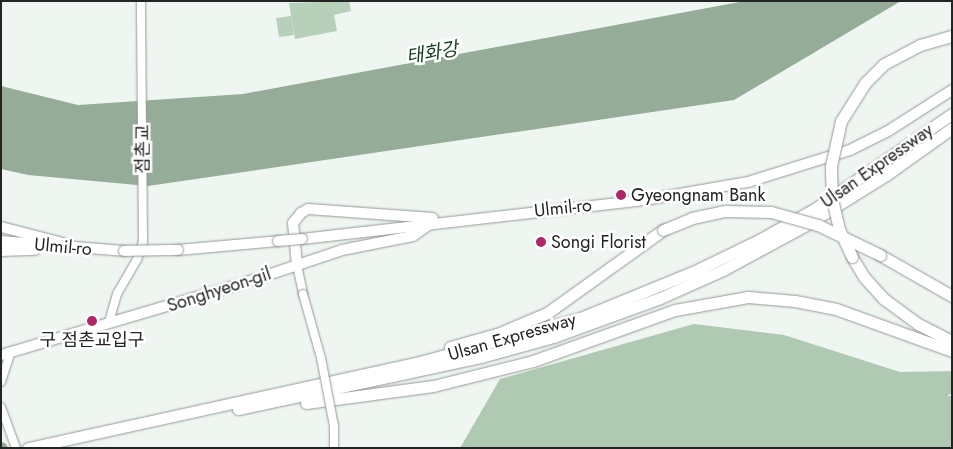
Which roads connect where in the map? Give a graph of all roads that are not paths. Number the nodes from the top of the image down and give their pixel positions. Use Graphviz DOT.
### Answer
graph roads {
  1 [pos="141,1"];
  2 [pos="952,36"];
  3 [pos="952,90"];
  4 [pos="952,114"];
  5 [pos="952,128"];
  6 [pos="460,219"];
  7 [pos="433,222"];
  8 [pos="2,227"];
  9 [pos="1,241"];
  10 [pos="88,249"];
  11 [pos="1,251"];
  12 [pos="297,265"];
  13 [pos="952,296"];
  14 [pos="109,322"];
  15 [pos="952,341"];
  16 [pos="952,351"];
  17 [pos="6,354"];
  18 [pos="386,369"];
  19 [pos="1,382"];
  20 [pos="279,402"];
  21 [pos="1,407"];
  22 [pos="16,448"];
  23 [pos="28,448"];
  24 [pos="66,448"];
  25 [pos="334,448"];
  1 -- 14 [label="street, 점촌교"];
  2 -- 15 [label="highway, bridge"];
  3 -- 6 [label="main road, Ulmil-ro"];
  4 -- 18 [label="highway, Ulsan Expressway"];
  5 -- 20 [label="highway, Ulsan Expressway"];
  6 -- 7 [label="main road, Ulmil-ro"];
  6 -- 12 [label="main road"];
  7 -- 10 [label="main road, Ulmil-ro, bridge"];
  7 -- 12 [label="main road, Songhyeon-gil"];
  8 -- 10 [label="main road"];
  9 -- 10 [label="main road, Ulmil-ro"];
  10 -- 11 [label="main road"];
  12 -- 14 [label="main road, Songhyeon-gil"];
  12 -- 25 [label="street, bridge"];
  13 -- 18 [label="highway, bridge"];
  14 -- 17 [label="main road"];
  16 -- 20 [label="highway"];
  17 -- 19 [label="street"];
  18 -- 23 [label="highway, Ulsan Expressway"];
  20 -- 24 [label="highway, Ulsan Expressway"];
  21 -- 22 [label="street"];
}
